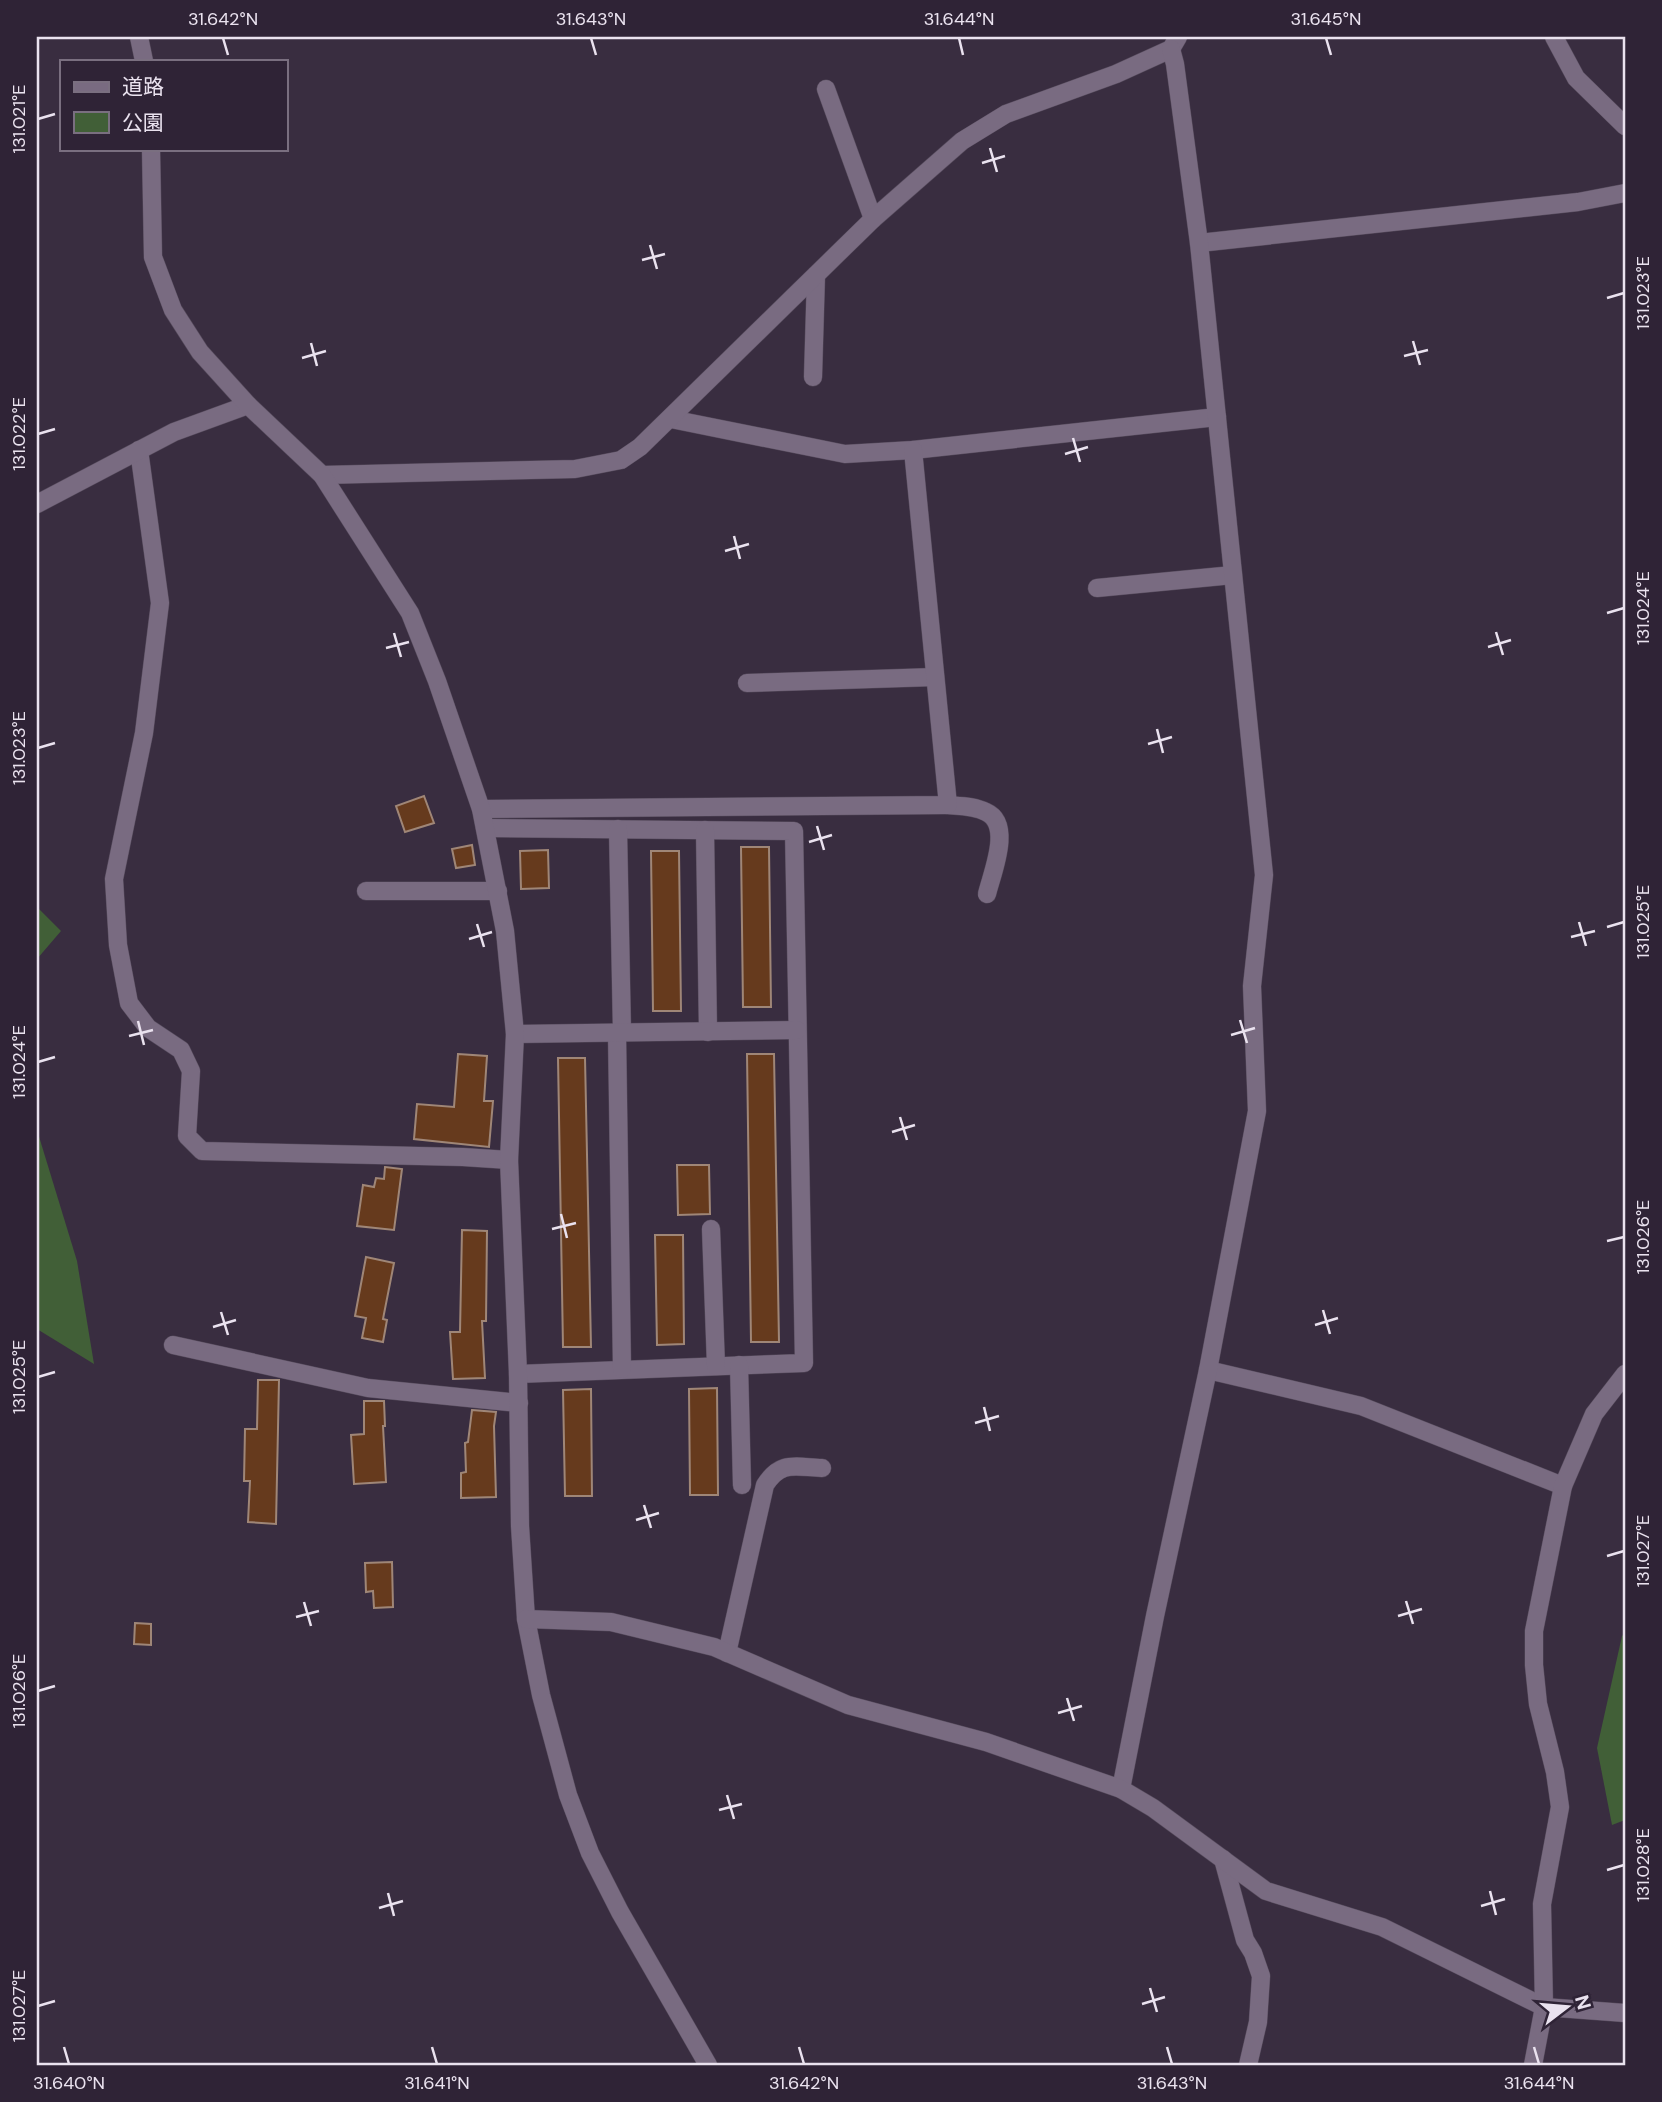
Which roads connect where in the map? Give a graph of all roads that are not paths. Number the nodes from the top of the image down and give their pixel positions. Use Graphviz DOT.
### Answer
graph roads {
  1 [pos="139,37"];
  2 [pos="1554,37"];
  3 [pos="1175,43"];
  4 [pos="144,60"];
  5 [pos="827,89"];
  6 [pos="1625,126"];
  7 [pos="151,150"];
  8 [pos="1625,193"];
  9 [pos="873,219"];
  10 [pos="1199,243"];
  11 [pos="816,275"];
  12 [pos="813,377"];
  13 [pos="248,405"];
  14 [pos="1217,417"];
  15 [pos="671,419"];
  16 [pos="139,450"];
  17 [pos="913,450"];
  18 [pos="322,475"];
  19 [pos="37,504"];
  20 [pos="1233,575"];
  21 [pos="1097,588"];
  22 [pos="935,677"];
  23 [pos="747,683"];
  24 [pos="948,805"];
  25 [pos="481,808"];
  26 [pos="485,828"];
  27 [pos="618,829"];
  28 [pos="705,830"];
  29 [pos="366,891"];
  30 [pos="498,891"];
  31 [pos="986,894"];
  32 [pos="797,1030"];
  33 [pos="708,1032"];
  34 [pos="619,1033"];
  35 [pos="515,1034"];
  36 [pos="509,1160"];
  37 [pos="711,1229"];
  38 [pos="173,1345"];
  39 [pos="739,1365"];
  40 [pos="716,1366"];
  41 [pos="622,1368"];
  42 [pos="1208,1370"];
  43 [pos="518,1374"];
  44 [pos="1625,1374"];
  45 [pos="519,1404"];
  46 [pos="822,1468"];
  47 [pos="742,1485"];
  48 [pos="1563,1486"];
  49 [pos="526,1619"];
  50 [pos="727,1653"];
  51 [pos="1121,1789"];
  52 [pos="1223,1859"];
  53 [pos="1544,2007"];
  54 [pos="1625,2013"];
  55 [pos="708,2065"];
  56 [pos="1248,2065"];
  57 [pos="1533,2065"];
  1 -- 4 [label="street"];
  2 -- 6 [label="street"];
  3 -- 9 [label="street"];
  3 -- 10 [label="street"];
  5 -- 9 [label="street"];
  7 -- 13 [label="street"];
  8 -- 10 [label="street"];
  9 -- 11 [label="street"];
  10 -- 14 [label="street"];
  11 -- 12 [label="street"];
  11 -- 15 [label="street"];
  13 -- 16 [label="street"];
  13 -- 18 [label="street"];
  14 -- 17 [label="street"];
  14 -- 20 [label="street"];
  15 -- 17 [label="street"];
  15 -- 18 [label="street"];
  16 -- 19 [label="street"];
  16 -- 36 [label="street"];
  17 -- 22 [label="street"];
  18 -- 25 [label="street"];
  20 -- 21 [label="street"];
  20 -- 42 [label="street"];
  22 -- 23 [label="street"];
  22 -- 24 [label="street"];
  24 -- 25 [label="street"];
  24 -- 31 [label="street"];
  25 -- 26 [label="street"];
  26 -- 27 [label="street"];
  26 -- 30 [label="street"];
  27 -- 28 [label="street"];
  27 -- 34 [label="street"];
  28 -- 32 [label="street"];
  28 -- 33 [label="street"];
  29 -- 30 [label="street"];
  30 -- 35 [label="street"];
  32 -- 33 [label="street"];
  32 -- 39 [label="street"];
  33 -- 34 [label="street"];
  34 -- 35 [label="street"];
  34 -- 41 [label="street"];
  35 -- 36 [label="street"];
  36 -- 43 [label="street"];
  37 -- 40 [label="street"];
  38 -- 45 [label="street"];
  39 -- 40 [label="street"];
  39 -- 47 [label="street"];
  40 -- 41 [label="street"];
  41 -- 43 [label="street"];
  42 -- 48 [label="street"];
  42 -- 51 [label="street"];
  43 -- 45 [label="street"];
  44 -- 48 [label="street"];
  45 -- 49 [label="street"];
  46 -- 50 [label="street"];
  48 -- 53 [label="street"];
  49 -- 50 [label="street"];
  49 -- 55 [label="street"];
  50 -- 51 [label="street"];
  51 -- 52 [label="street"];
  52 -- 53 [label="street"];
  52 -- 56 [label="street"];
  53 -- 54 [label="street"];
  53 -- 57 [label="street"];
}
